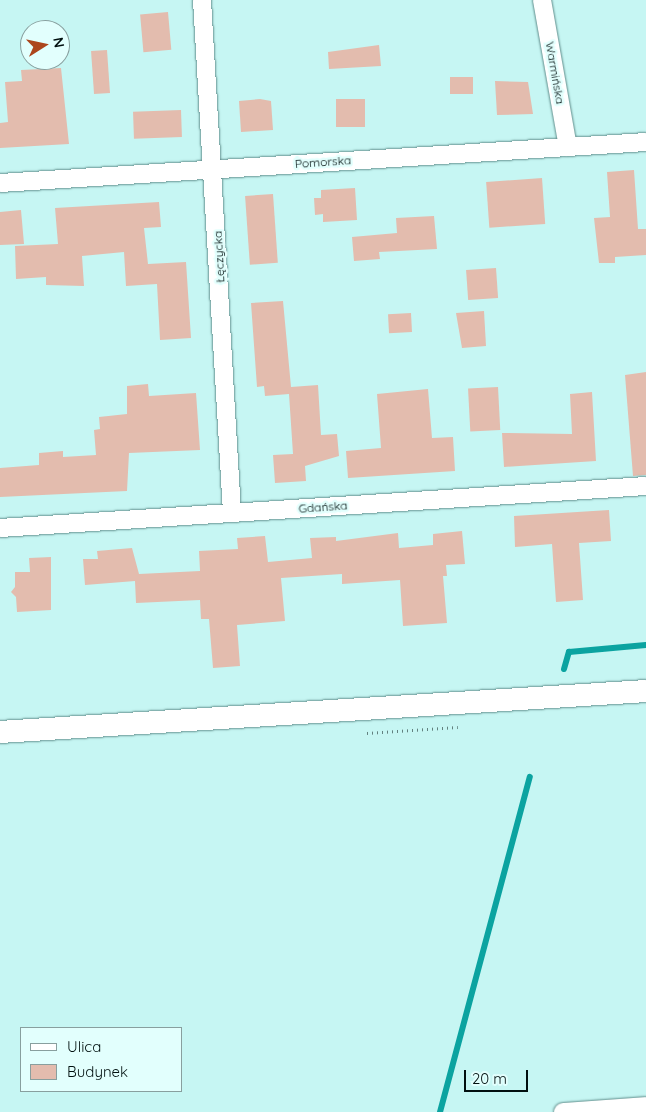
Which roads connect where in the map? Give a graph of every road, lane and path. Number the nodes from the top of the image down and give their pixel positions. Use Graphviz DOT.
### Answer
graph roads {
  1 [pos="202,0"];
  2 [pos="542,0"];
  3 [pos="646,142"];
  4 [pos="568,147"];
  5 [pos="214,169"];
  6 [pos="0,183"];
  7 [pos="646,486"];
  8 [pos="232,513"];
  9 [pos="0,528"];
  10 [pos="646,691"];
  11 [pos="0,732"];
  12 [pos="646,1106"];
  13 [pos="563,1112"];
  1 -- 5 [label="street, Łęczycka"];
  2 -- 4 [label="street, Warmińska"];
  3 -- 4 [label="street, Pomorska"];
  4 -- 5 [label="street, Pomorska"];
  5 -- 6 [label="street, Pomorska"];
  5 -- 8 [label="street, Łęczycka"];
  7 -- 8 [label="street, Gdańska"];
  8 -- 9 [label="street, Gdańska"];
  10 -- 11 [label="street"];
  12 -- 13 [label="street"];
}
